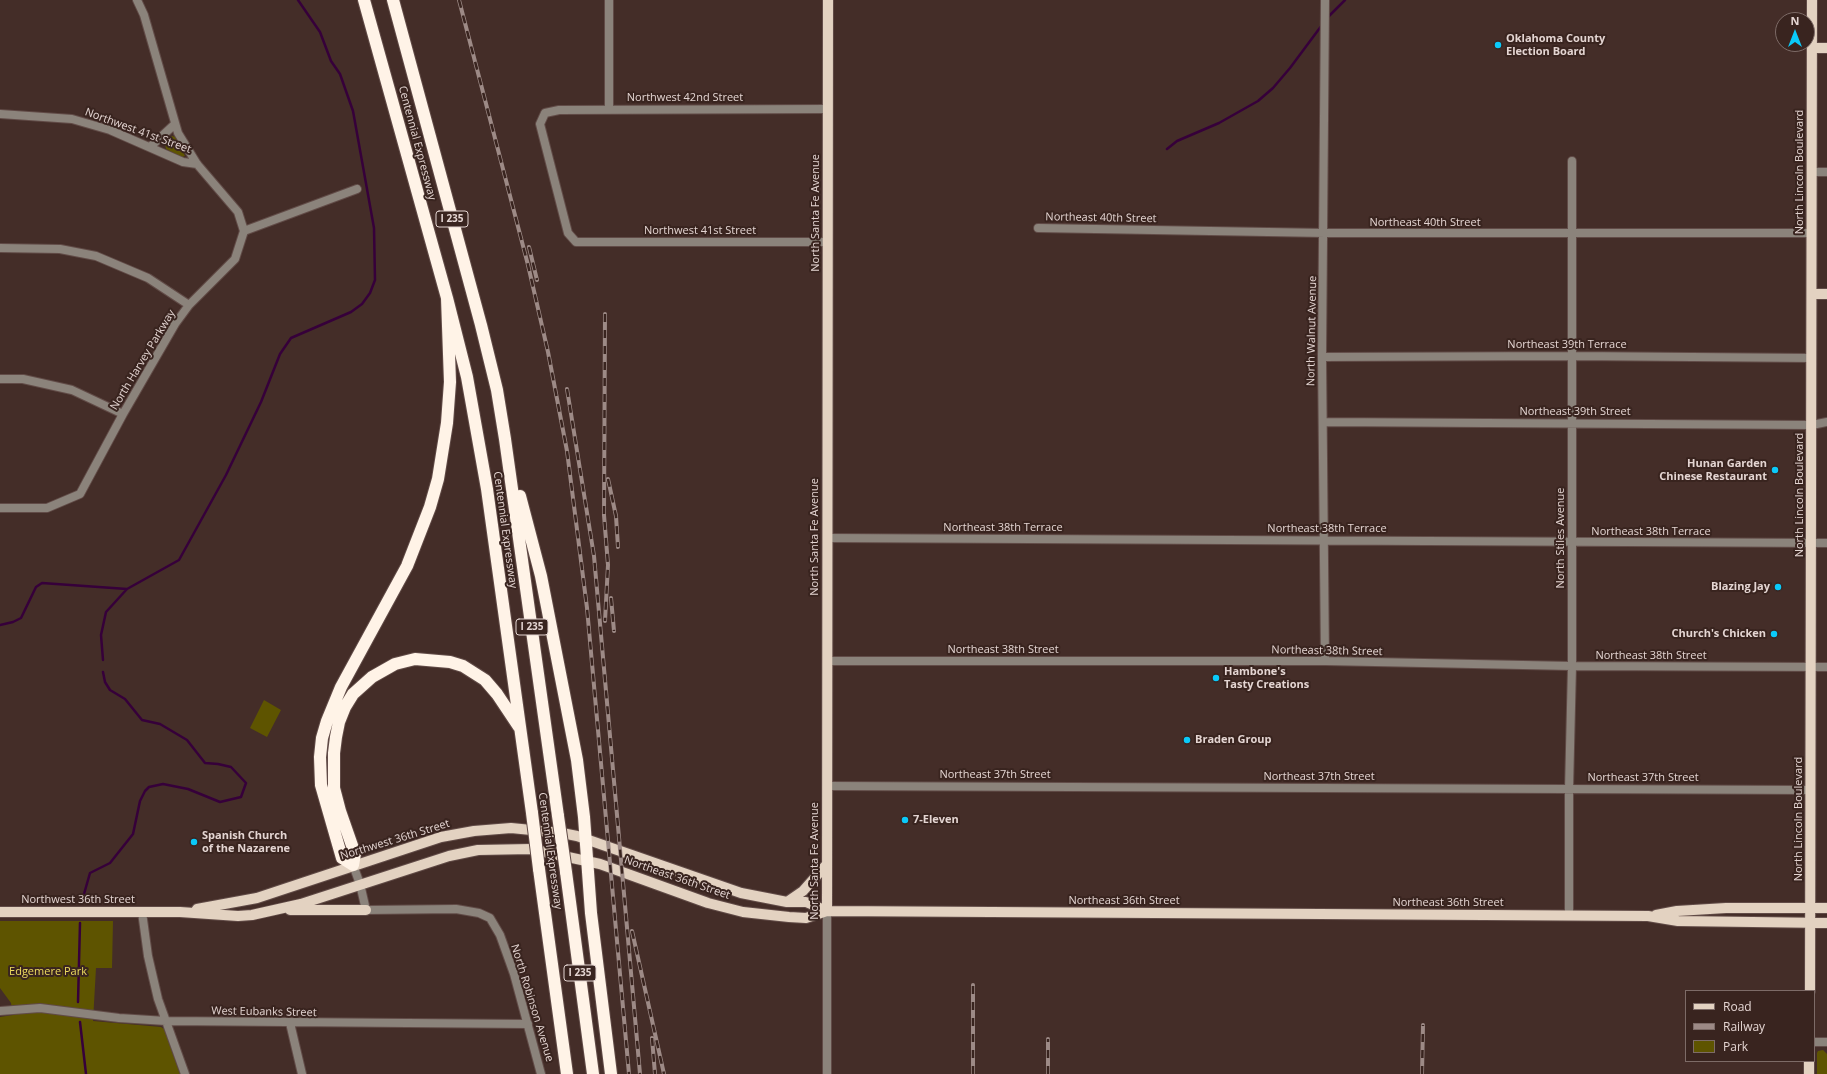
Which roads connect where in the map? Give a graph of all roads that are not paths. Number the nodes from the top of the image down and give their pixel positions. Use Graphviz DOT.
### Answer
graph roads {
  1 [pos="137,0"];
  2 [pos="364,0"];
  3 [pos="393,0"];
  4 [pos="610,0"];
  5 [pos="828,0"];
  6 [pos="1325,0"];
  7 [pos="1812,0"];
  8 [pos="1812,12"];
  9 [pos="1815,48"];
  10 [pos="1827,48"];
  11 [pos="1812,52"];
  12 [pos="828,109"];
  13 [pos="609,110"];
  14 [pos="0,114"];
  15 [pos="175,124"];
  16 [pos="150,147"];
  17 [pos="1572,161"];
  18 [pos="197,164"];
  19 [pos="1812,172"];
  20 [pos="1827,172"];
  21 [pos="357,189"];
  22 [pos="1038,228"];
  23 [pos="244,231"];
  24 [pos="1325,233"];
  25 [pos="1572,234"];
  26 [pos="1812,234"];
  27 [pos="574,240"];
  28 [pos="828,242"];
  29 [pos="0,248"];
  30 [pos="1812,294"];
  31 [pos="1827,294"];
  32 [pos="447,298"];
  33 [pos="189,305"];
  34 [pos="1572,356"];
  35 [pos="1322,357"];
  36 [pos="1812,358"];
  37 [pos="0,379"];
  38 [pos="123,414"];
  39 [pos="1323,422"];
  40 [pos="1572,422"];
  41 [pos="1827,422"];
  42 [pos="1812,425"];
  43 [pos="505,439"];
  44 [pos="0,508"];
  45 [pos="827,538"];
  46 [pos="1325,540"];
  47 [pos="1571,543"];
  48 [pos="1811,543"];
  49 [pos="1827,543"];
  50 [pos="827,661"];
  51 [pos="1325,662"];
  52 [pos="1572,666"];
  53 [pos="1812,667"];
  54 [pos="1827,667"];
  55 [pos="519,727"];
  56 [pos="827,786"];
  57 [pos="1569,789"];
  58 [pos="1811,790"];
  59 [pos="586,838"];
  60 [pos="587,861"];
  61 [pos="827,864"];
  62 [pos="354,865"];
  63 [pos="360,884"];
  64 [pos="787,902"];
  65 [pos="1810,908"];
  66 [pos="1827,908"];
  67 [pos="280,910"];
  68 [pos="366,910"];
  69 [pos="827,911"];
  70 [pos="0,912"];
  71 [pos="142,912"];
  72 [pos="180,912"];
  73 [pos="1569,916"];
  74 [pos="1648,916"];
  75 [pos="1810,922"];
  76 [pos="1827,923"];
  77 [pos="1810,990"];
  78 [pos="0,1011"];
  79 [pos="166,1021"];
  80 [pos="290,1023"];
  81 [pos="528,1024"];
  82 [pos="1815,1042"];
  83 [pos="1827,1042"];
  84 [pos="1810,1062"];
  85 [pos="185,1074"];
  86 [pos="302,1074"];
  87 [pos="541,1074"];
  88 [pos="567,1074"];
  89 [pos="594,1074"];
  90 [pos="611,1074"];
  91 [pos="827,1074"];
  92 [pos="1810,1074"];
  1 -- 15 [label="street"];
  2 -- 32 [label="highway, Centennial Expressway / I 235"];
  3 -- 43 [label="highway, Centennial Expressway / I 235"];
  4 -- 13 [label="street"];
  5 -- 12 [label="main road, North Santa Fe Avenue"];
  6 -- 24 [label="street, North Walnut Avenue"];
  7 -- 8 [label="main road, North Lincoln Boulevard"];
  9 -- 10 [label="main road"];
  11 -- 19 [label="main road, North Lincoln Boulevard"];
  12 -- 13 [label="street, Northwest 42nd Street"];
  12 -- 28 [label="main road, North Santa Fe Avenue"];
  13 -- 27 [label="street, Northwest 42nd Street"];
  14 -- 16 [label="street, Northwest 41st Street"];
  15 -- 16 [label="street"];
  15 -- 18 [label="street"];
  16 -- 18 [label="street, Northwest 41st Street"];
  17 -- 25 [label="street, North Stiles Avenue"];
  18 -- 23 [label="street"];
  19 -- 20 [label="street"];
  19 -- 26 [label="main road, North Lincoln Boulevard"];
  21 -- 23 [label="street"];
  22 -- 24 [label="street, Northeast 40th Street"];
  23 -- 33 [label="street, North Harvey Parkway"];
  24 -- 25 [label="street, Northeast 40th Street"];
  24 -- 35 [label="street, North Walnut Avenue"];
  25 -- 26 [label="street, Northeast 40th Street"];
  25 -- 34 [label="street, North Stiles Avenue"];
  26 -- 30 [label="main road, North Lincoln Boulevard"];
  27 -- 28 [label="street, Northwest 41st Street"];
  28 -- 45 [label="main road, North Santa Fe Avenue"];
  29 -- 33 [label="street"];
  30 -- 31 [label="main road"];
  30 -- 36 [label="main road, North Lincoln Boulevard"];
  32 -- 55 [label="highway, Centennial Expressway / I 235"];
  32 -- 62 [label="highway"];
  33 -- 38 [label="street, North Harvey Parkway"];
  34 -- 35 [label="street, Northeast 39th Terrace"];
  34 -- 36 [label="street, Northeast 39th Terrace"];
  34 -- 40 [label="street, North Stiles Avenue"];
  35 -- 39 [label="street, North Walnut Avenue"];
  36 -- 42 [label="main road, North Lincoln Boulevard"];
  37 -- 38 [label="street"];
  38 -- 44 [label="street, North Harvey Parkway"];
  39 -- 40 [label="street, Northeast 39th Street"];
  39 -- 46 [label="street, North Walnut Avenue"];
  40 -- 42 [label="street, Northeast 39th Street"];
  40 -- 47 [label="street, North Stiles Avenue"];
  41 -- 42 [label="street, Northeast 39th Street"];
  42 -- 48 [label="main road, North Lincoln Boulevard"];
  43 -- 59 [label="highway"];
  43 -- 89 [label="highway, Centennial Expressway / I 235, bridge"];
  45 -- 46 [label="street, Northeast 38th Terrace"];
  45 -- 50 [label="main road, North Santa Fe Avenue"];
  46 -- 47 [label="street, Northeast 38th Terrace"];
  46 -- 51 [label="street, North Walnut Avenue"];
  47 -- 48 [label="street, Northeast 38th Terrace"];
  47 -- 52 [label="street, North Stiles Avenue"];
  48 -- 49 [label="street, Northeast 38th Terrace"];
  48 -- 53 [label="main road, North Lincoln Boulevard"];
  50 -- 51 [label="street, Northeast 38th Street"];
  50 -- 56 [label="main road, North Santa Fe Avenue"];
  51 -- 52 [label="street, Northeast 38th Street"];
  52 -- 53 [label="street, Northeast 38th Street"];
  52 -- 57 [label="street, North Stiles Avenue"];
  53 -- 54 [label="street, Northeast 38th Street"];
  53 -- 58 [label="main road, North Lincoln Boulevard"];
  55 -- 62 [label="highway"];
  55 -- 88 [label="highway, Centennial Expressway / I 235, bridge"];
  56 -- 57 [label="street, Northeast 37th Street"];
  56 -- 61 [label="main road, North Santa Fe Avenue"];
  57 -- 58 [label="street, Northeast 37th Street"];
  57 -- 73 [label="street, North Stiles Avenue"];
  58 -- 65 [label="main road, North Lincoln Boulevard"];
  59 -- 60 [label="highway"];
  59 -- 62 [label="main road, Northwest 36th Street"];
  59 -- 64 [label="main road, Northwest 36th Street"];
  60 -- 63 [label="main road, Northwest 36th Street"];
  60 -- 69 [label="main road, Northeast 36th Street"];
  60 -- 90 [label="highway"];
  61 -- 64 [label="main road"];
  61 -- 69 [label="main road, North Santa Fe Avenue"];
  62 -- 63 [label="street"];
  62 -- 72 [label="main road, Northwest 36th Street"];
  63 -- 67 [label="main road, Northwest 36th Street"];
  63 -- 68 [label="street"];
  64 -- 69 [label="main road, Northwest 36th Street"];
  65 -- 66 [label="main road, Northeast 36th Street"];
  65 -- 74 [label="main road, Northeast 36th Street"];
  65 -- 75 [label="main road, North Lincoln Boulevard"];
  67 -- 68 [label="main road"];
  67 -- 72 [label="main road, Northwest 36th Street"];
  68 -- 81 [label="street, North Robinson Avenue"];
  69 -- 73 [label="main road, Northeast 36th Street"];
  69 -- 91 [label="street, North Santa Fe Avenue"];
  70 -- 71 [label="main road, Northwest 36th Street"];
  71 -- 72 [label="main road, Northwest 36th Street"];
  71 -- 79 [label="street"];
  73 -- 74 [label="main road, Northeast 36th Street"];
  74 -- 75 [label="main road, Northeast 36th Street"];
  75 -- 76 [label="main road, Northeast 36th Street"];
  75 -- 77 [label="main road, North Lincoln Boulevard"];
  78 -- 79 [label="street, West Eubanks Street"];
  79 -- 80 [label="street, West Eubanks Street"];
  79 -- 85 [label="street"];
  80 -- 81 [label="street, West Eubanks Street"];
  80 -- 86 [label="street"];
  81 -- 87 [label="street, North Robinson Avenue"];
  82 -- 83 [label="street"];
  84 -- 92 [label="main road"];
}
